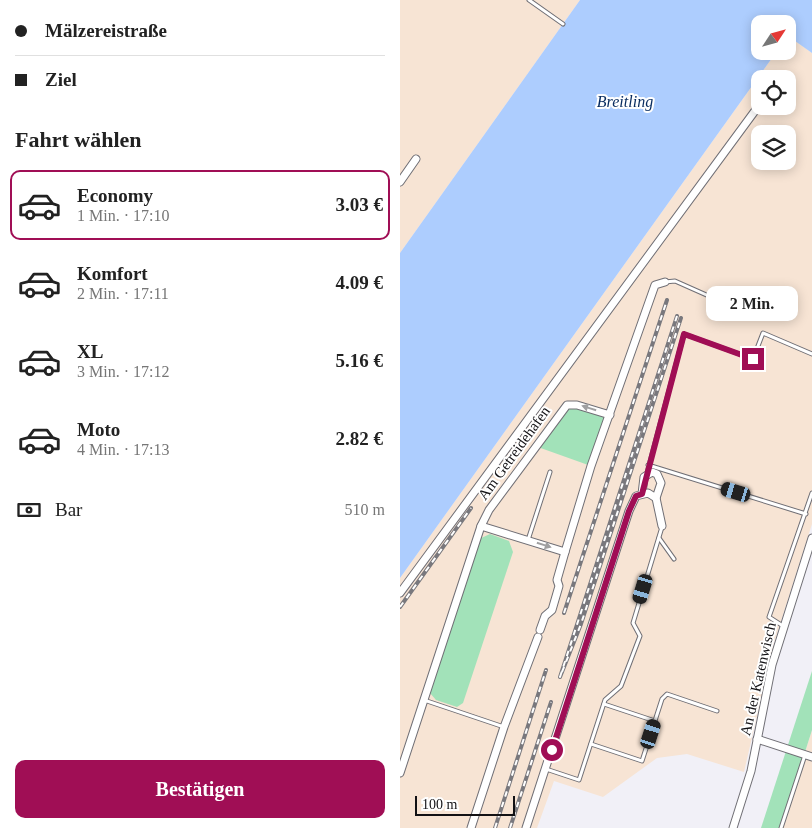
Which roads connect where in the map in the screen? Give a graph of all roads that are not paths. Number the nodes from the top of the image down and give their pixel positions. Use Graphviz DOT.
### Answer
graph roads {
  1 [pos="529,0"];
  2 [pos="563,24"];
  3 [pos="752,115"];
  4 [pos="416,159"];
  5 [pos="400,182"];
  6 [pos="664,282"];
  7 [pos="738,309"];
  8 [pos="812,354"];
  9 [pos="610,415"];
  10 [pos="648,465"];
  11 [pos="550,472"];
  12 [pos="647,473"];
  13 [pos="642,494"];
  14 [pos="812,494"];
  15 [pos="656,498"];
  16 [pos="806,514"];
  17 [pos="481,526"];
  18 [pos="662,526"];
  19 [pos="659,538"];
  20 [pos="812,538"];
  21 [pos="528,540"];
  22 [pos="565,552"];
  23 [pos="674,559"];
  24 [pos="400,592"];
  25 [pos="784,626"];
  26 [pos="424,700"];
  27 [pos="604,704"];
  28 [pos="717,710"];
  29 [pos="655,721"];
  30 [pos="504,727"];
  31 [pos="757,739"];
  32 [pos="591,744"];
  33 [pos="809,756"];
  34 [pos="401,764"];
  35 [pos="546,769"];
  36 [pos="400,773"];
  37 [pos="471,828"];
  38 [pos="526,828"];
  39 [pos="733,828"];
  40 [pos="782,828"];
  1 -- 2 [label="lane"];
  3 -- 24 [label="street"];
  4 -- 5 [label="street"];
  6 -- 7 [label="lane"];
  6 -- 9 [label="street"];
  8 -- 10 [label="lane"];
  9 -- 17 [label="street, Am Getreidehafen, one-way"];
  9 -- 22 [label="street"];
  10 -- 12 [label="lane"];
  10 -- 16 [label="lane"];
  11 -- 21 [label="lane"];
  12 -- 13 [label="street"];
  12 -- 15 [label="street"];
  13 -- 15 [label="street"];
  13 -- 35 [label="street"];
  14 -- 16 [label="lane"];
  15 -- 18 [label="street"];
  16 -- 25 [label="lane"];
  17 -- 21 [label="street"];
  17 -- 26 [label="street, Am Getreidehafen"];
  18 -- 19 [label="lane"];
  19 -- 23 [label="lane"];
  19 -- 27 [label="lane"];
  20 -- 25 [label="street, An der Katenwisch"];
  21 -- 22 [label="street, one-way"];
  22 -- 30 [label="street"];
  25 -- 31 [label="street, An der Katenwisch"];
  26 -- 30 [label="lane"];
  26 -- 34 [label="street, Am Getreidehafen"];
  27 -- 29 [label="lane"];
  27 -- 32 [label="lane"];
  28 -- 29 [label="lane"];
  29 -- 32 [label="lane"];
  30 -- 37 [label="street"];
  31 -- 33 [label="street"];
  31 -- 39 [label="street, An der Katenwisch"];
  32 -- 35 [label="lane"];
  33 -- 40 [label="lane"];
  34 -- 36 [label="street, Am Getreidehafen"];
  35 -- 38 [label="street"];
}
